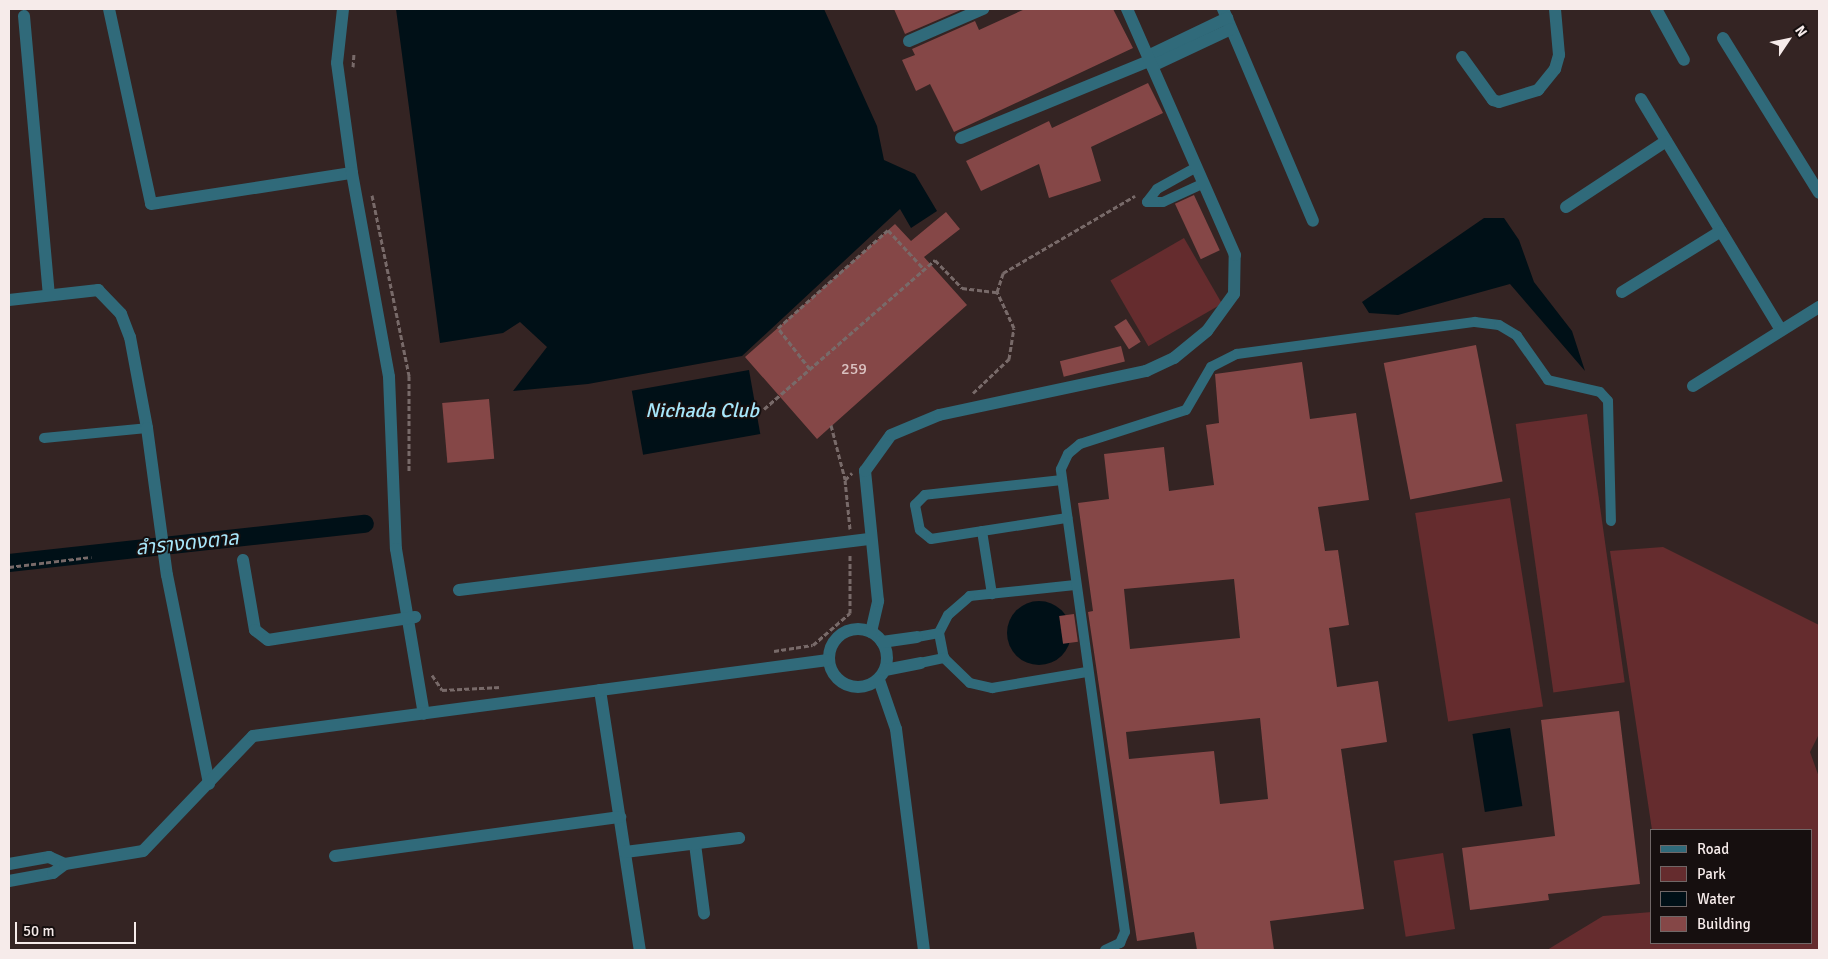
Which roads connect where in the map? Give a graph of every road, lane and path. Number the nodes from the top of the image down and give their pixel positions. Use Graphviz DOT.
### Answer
graph roads {
  1 [pos="109,9"];
  2 [pos="343,9"];
  3 [pos="983,9"];
  4 [pos="1127,9"];
  5 [pos="1555,9"];
  6 [pos="1656,9"];
  7 [pos="1228,15"];
  8 [pos="24,16"];
  9 [pos="1723,38"];
  10 [pos="909,42"];
  11 [pos="354,47"];
  12 [pos="1462,57"];
  13 [pos="1684,60"];
  14 [pos="1149,61"];
  15 [pos="354,76"];
  16 [pos="1641,99"];
  17 [pos="961,138"];
  18 [pos="1666,141"];
  19 [pos="1195,168"];
  20 [pos="352,173"];
  21 [pos="1202,184"];
  22 [pos="371,188"];
  23 [pos="1143,192"];
  24 [pos="1819,193"];
  25 [pos="1566,207"];
  26 [pos="1313,221"];
  27 [pos="1721,231"];
  28 [pos="924,270"];
  29 [pos="997,292"];
  30 [pos="1622,292"];
  31 [pos="49,294"];
  32 [pos="9,300"];
  33 [pos="1819,307"];
  34 [pos="1781,330"];
  35 [pos="810,369"];
  36 [pos="1693,386"];
  37 [pos="966,395"];
  38 [pos="764,408"];
  39 [pos="831,425"];
  40 [pos="147,428"];
  41 [pos="44,438"];
  42 [pos="857,467"];
  43 [pos="845,480"];
  44 [pos="1062,480"];
  45 [pos="409,483"];
  46 [pos="1067,518"];
  47 [pos="1611,521"];
  48 [pos="982,531"];
  49 [pos="871,539"];
  50 [pos="850,542"];
  51 [pos="91,557"];
  52 [pos="243,560"];
  53 [pos="9,566"];
  54 [pos="1075,585"];
  55 [pos="460,590"];
  56 [pos="992,594"];
  57 [pos="411,618"];
  58 [pos="871,632"];
  59 [pos="939,633"];
  60 [pos="917,637"];
  61 [pos="882,642"];
  62 [pos="766,652"];
  63 [pos="944,658"];
  64 [pos="828,660"];
  65 [pos="920,663"];
  66 [pos="426,668"];
  67 [pos="1087,672"];
  68 [pos="882,675"];
  69 [pos="504,687"];
  70 [pos="600,690"];
  71 [pos="424,714"];
  72 [pos="209,784"];
  73 [pos="620,817"];
  74 [pos="739,838"];
  75 [pos="695,844"];
  76 [pos="625,852"];
  77 [pos="334,856"];
  78 [pos="9,864"];
  79 [pos="65,864"];
  80 [pos="9,881"];
  81 [pos="704,913"];
  82 [pos="640,950"];
  83 [pos="924,950"];
  84 [pos="1105,950"];
  1 -- 20 [label="street"];
  2 -- 20 [label="street"];
  3 -- 10 [label="street"];
  4 -- 14 [label="street"];
  5 -- 12 [label="street"];
  6 -- 13 [label="street"];
  7 -- 14 [label="street"];
  7 -- 26 [label="street"];
  8 -- 31 [label="street"];
  9 -- 24 [label="street"];
  11 -- 15 [label="path"];
  14 -- 17 [label="street"];
  14 -- 19 [label="street"];
  16 -- 18 [label="street"];
  18 -- 25 [label="street"];
  18 -- 27 [label="street"];
  19 -- 21 [label="street"];
  19 -- 21 [label="lane"];
  20 -- 57 [label="street"];
  21 -- 49 [label="street"];
  22 -- 45 [label="path"];
  23 -- 29 [label="path"];
  27 -- 30 [label="street"];
  27 -- 34 [label="street"];
  28 -- 29 [label="path"];
  28 -- 35 [label="path"];
  28 -- 35 [label="path"];
  29 -- 37 [label="path"];
  31 -- 32 [label="street"];
  31 -- 40 [label="street"];
  33 -- 34 [label="street"];
  34 -- 36 [label="street"];
  35 -- 38 [label="path"];
  39 -- 43 [label="path"];
  40 -- 41 [label="lane"];
  40 -- 72 [label="street"];
  42 -- 43 [label="path"];
  43 -- 50 [label="path"];
  44 -- 46 [label="lane"];
  44 -- 47 [label="lane"];
  44 -- 48 [label="lane"];
  46 -- 48 [label="lane"];
  46 -- 54 [label="lane"];
  48 -- 56 [label="lane"];
  49 -- 50 [label="street"];
  49 -- 58 [label="street"];
  50 -- 55 [label="street"];
  50 -- 62 [label="path"];
  51 -- 53 [label="path"];
  52 -- 57 [label="street"];
  54 -- 56 [label="lane"];
  54 -- 67 [label="lane"];
  56 -- 59 [label="lane"];
  57 -- 71 [label="street"];
  58 -- 61 [label="street"];
  58 -- 64 [label="street"];
  59 -- 60 [label="lane"];
  59 -- 63 [label="lane"];
  60 -- 61 [label="street"];
  61 -- 68 [label="street"];
  63 -- 65 [label="lane"];
  63 -- 67 [label="lane"];
  64 -- 68 [label="street"];
  64 -- 70 [label="street"];
  65 -- 68 [label="street"];
  66 -- 69 [label="path"];
  67 -- 84 [label="lane"];
  68 -- 83 [label="street"];
  70 -- 71 [label="street"];
  70 -- 73 [label="street"];
  71 -- 72 [label="street"];
  72 -- 79 [label="street"];
  73 -- 76 [label="street"];
  73 -- 77 [label="street"];
  74 -- 75 [label="street"];
  75 -- 76 [label="street"];
  75 -- 81 [label="street"];
  76 -- 82 [label="street"];
  78 -- 79 [label="street"];
  79 -- 80 [label="street"];
}
